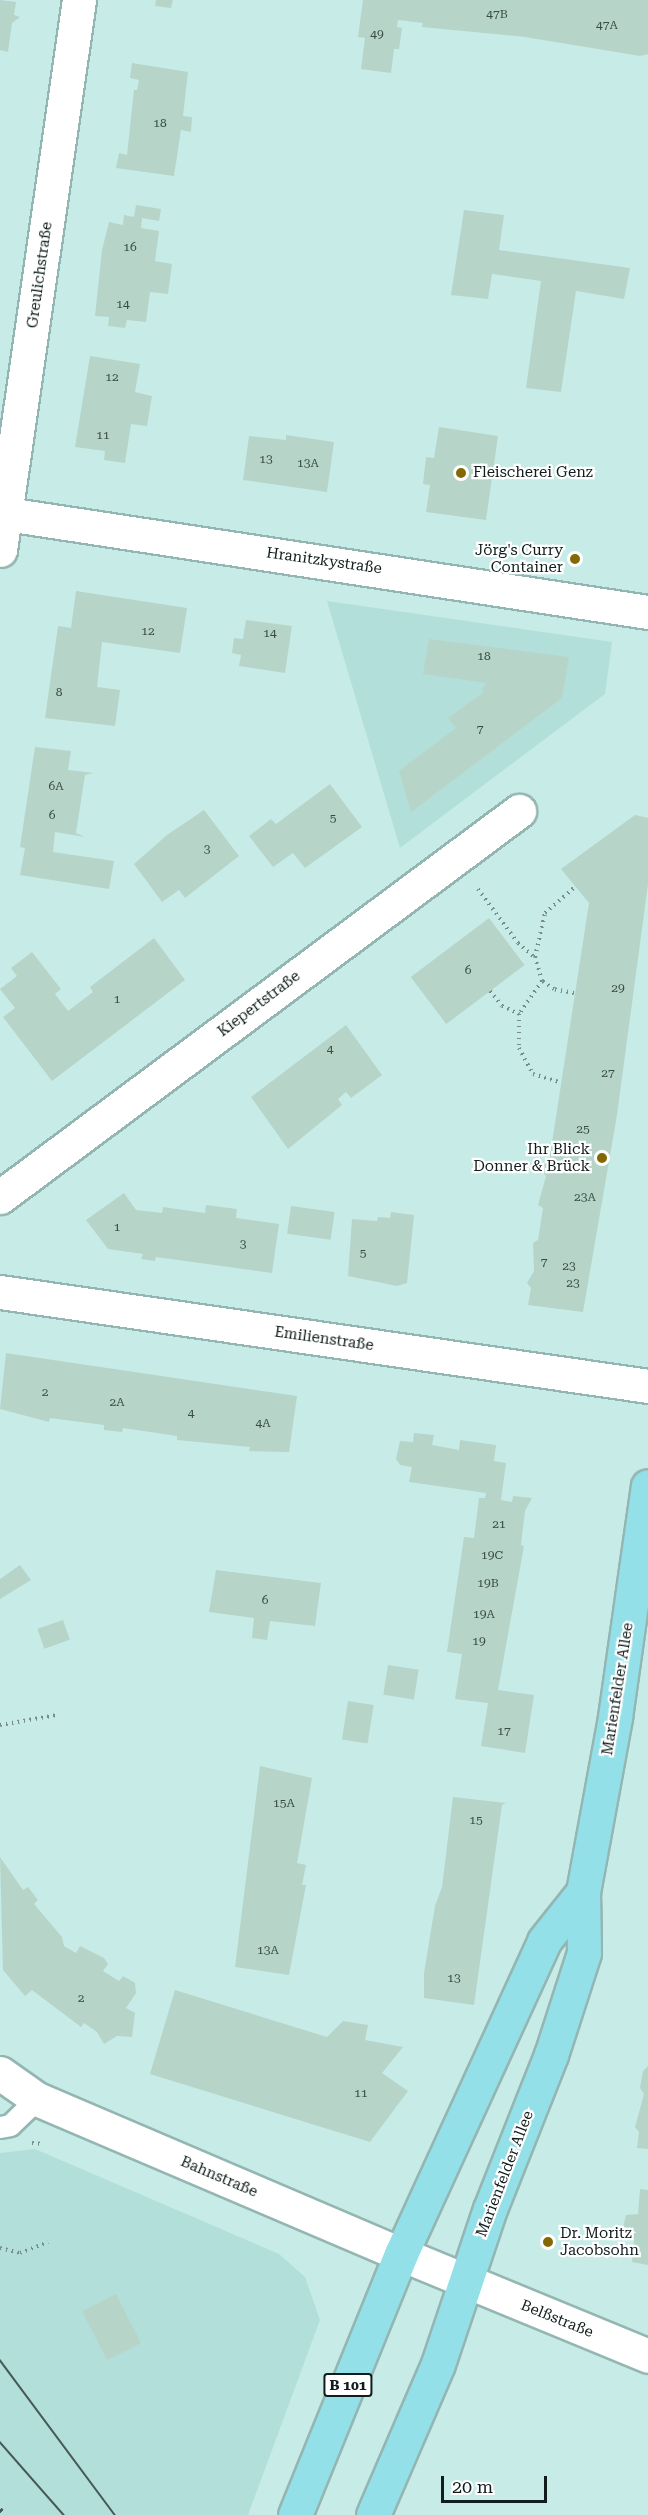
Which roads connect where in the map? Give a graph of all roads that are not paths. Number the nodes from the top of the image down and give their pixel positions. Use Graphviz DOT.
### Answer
graph roads {
  1 [pos="79,0"];
  2 [pos="2,514"];
  3 [pos="0,550"];
  4 [pos="648,612"];
  5 [pos="519,812"];
  6 [pos="0,1197"];
  7 [pos="0,1292"];
  8 [pos="648,1386"];
  9 [pos="648,1486"];
  10 [pos="583,1892"];
  11 [pos="0,2073"];
  12 [pos="37,2099"];
  13 [pos="0,2127"];
  14 [pos="401,2254"];
  15 [pos="466,2282"];
  16 [pos="648,2356"];
  17 [pos="295,2515"];
  18 [pos="373,2515"];
  1 -- 2 [label="street, Greulichstraße"];
  2 -- 3 [label="street, Greulichstraße"];
  2 -- 4 [label="street, Hranitzkystraße"];
  5 -- 6 [label="street, Kiepertstraße"];
  7 -- 8 [label="street, Emilienstraße"];
  9 -- 10 [label="main road, Marienfelder Allee / B 101"];
  10 -- 14 [label="main road, Marienfelder Allee / B 101"];
  10 -- 15 [label="main road, Marienfelder Allee / B 101"];
  11 -- 12 [label="street, Bahnstraße"];
  12 -- 13 [label="lane"];
  12 -- 14 [label="street, Bahnstraße"];
  14 -- 15 [label="street"];
  14 -- 17 [label="main road, Marienfelder Allee / B 101"];
  15 -- 16 [label="street, Belßstraße"];
  15 -- 18 [label="main road, Marienfelder Allee / B 101"];
}
